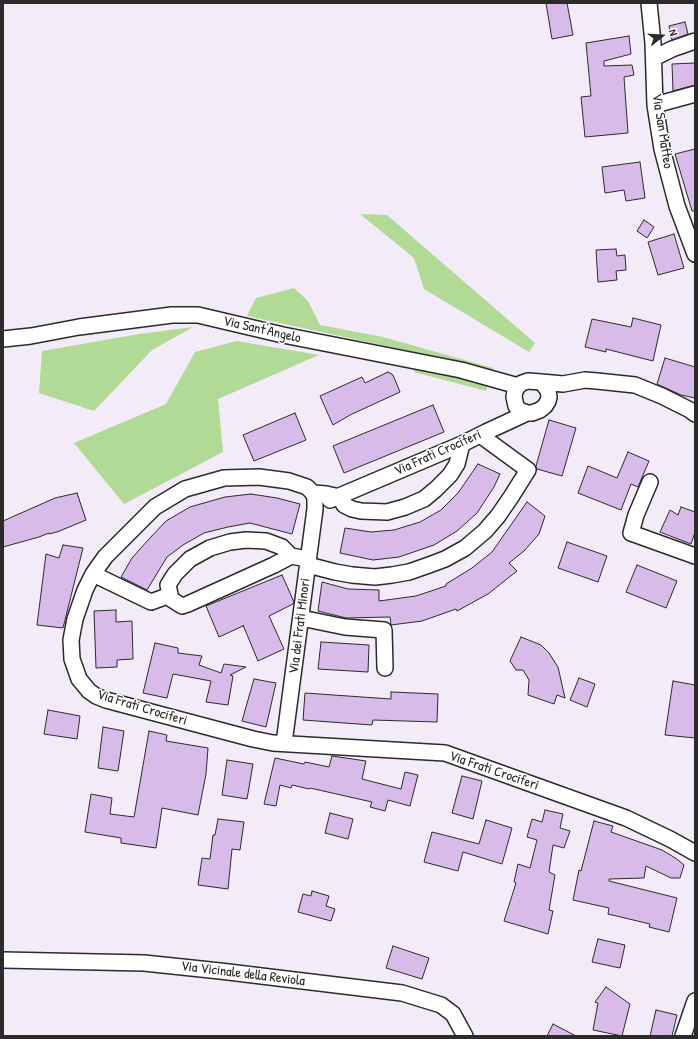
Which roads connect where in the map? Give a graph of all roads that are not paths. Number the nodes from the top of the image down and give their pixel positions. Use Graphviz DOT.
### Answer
graph roads {
  1 [pos="649,3"];
  2 [pos="695,41"];
  3 [pos="654,58"];
  4 [pos="695,94"];
  5 [pos="656,105"];
  6 [pos="695,254"];
  7 [pos="3,339"];
  8 [pos="585,380"];
  9 [pos="541,382"];
  10 [pos="516,392"];
  11 [pos="548,401"];
  12 [pos="527,413"];
  13 [pos="695,414"];
  14 [pos="495,428"];
  15 [pos="480,434"];
  16 [pos="462,444"];
  17 [pos="650,482"];
  18 [pos="313,493"];
  19 [pos="340,497"];
  20 [pos="315,509"];
  21 [pos="291,556"];
  22 [pos="695,556"];
  23 [pos="308,562"];
  24 [pos="93,574"];
  25 [pos="170,595"];
  26 [pos="301,618"];
  27 [pos="385,668"];
  28 [pos="284,743"];
  29 [pos="695,853"];
  30 [pos="3,960"];
  31 [pos="695,1001"];
  32 [pos="465,1036"];
  33 [pos="683,1036"];
  1 -- 3 [label="street, Via San Matteo"];
  2 -- 3 [label="street"];
  3 -- 5 [label="street, Via San Matteo"];
  4 -- 5 [label="street"];
  5 -- 6 [label="street, Via San Matteo"];
  7 -- 10 [label="street, Via Sant'Angelo"];
  8 -- 9 [label="street, Via Sant'Angelo"];
  8 -- 11 [label="street"];
  8 -- 13 [label="street, Via Sant'Angelo"];
  9 -- 10 [label="street, Via Sant'Angelo"];
  9 -- 11 [label="street"];
  10 -- 12 [label="street"];
  10 -- 14 [label="street"];
  11 -- 12 [label="street"];
  12 -- 14 [label="street, Via Frati Crociferi"];
  14 -- 15 [label="street, Via Frati Crociferi"];
  15 -- 16 [label="street, Via Frati Crociferi"];
  15 -- 23 [label="street"];
  16 -- 19 [label="street, Via Frati Crociferi"];
  16 -- 19 [label="street"];
  17 -- 22 [label="street"];
  18 -- 19 [label="street, Via Frati Crociferi"];
  18 -- 20 [label="street, Via dei Frati Minori"];
  18 -- 24 [label="street, Via Frati Crociferi"];
  19 -- 20 [label="street"];
  20 -- 23 [label="street, Via dei Frati Minori"];
  21 -- 23 [label="street"];
  21 -- 25 [label="street"];
  21 -- 25 [label="street"];
  23 -- 26 [label="street, Via dei Frati Minori"];
  24 -- 25 [label="street"];
  24 -- 28 [label="street, Via Frati Crociferi"];
  26 -- 27 [label="street"];
  26 -- 28 [label="street, Via dei Frati Minori"];
  28 -- 29 [label="street, Via Frati Crociferi"];
  30 -- 32 [label="street, Via Vicinale della Reviola"];
  31 -- 33 [label="street"];
}
